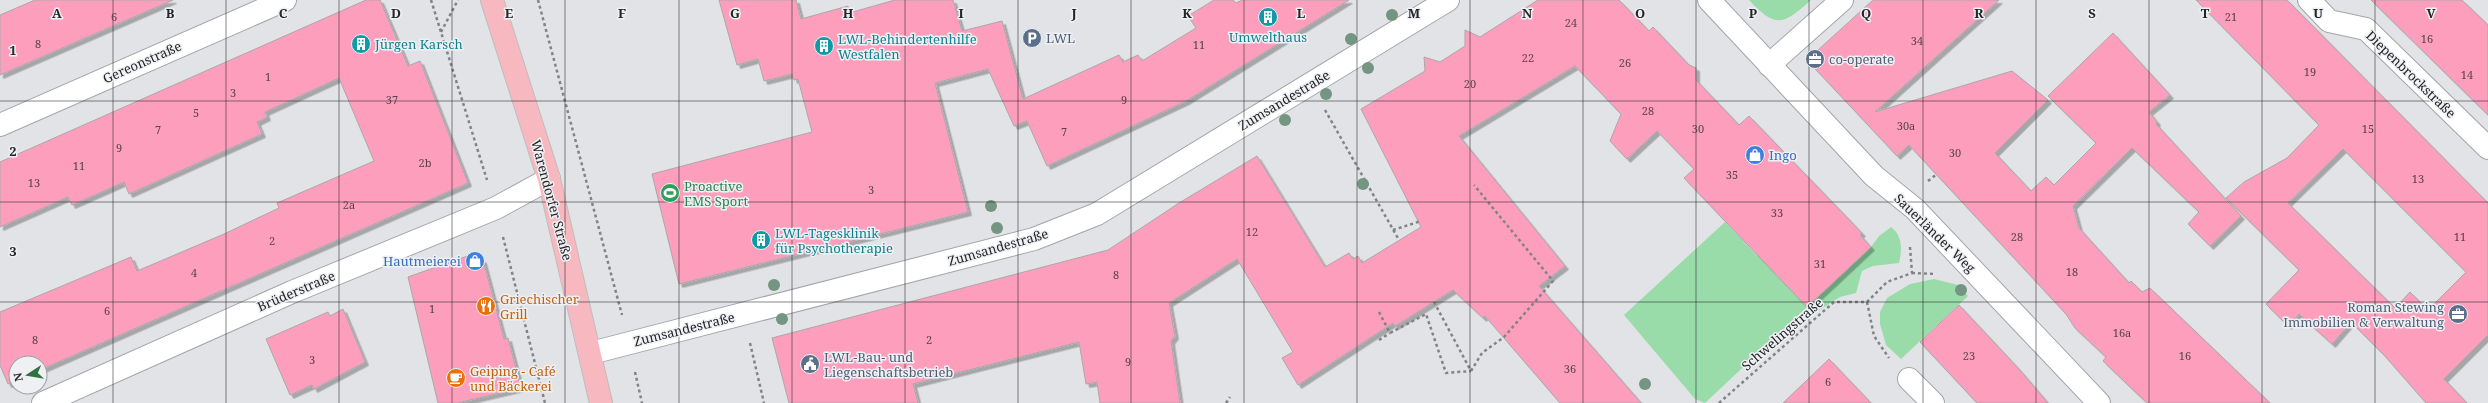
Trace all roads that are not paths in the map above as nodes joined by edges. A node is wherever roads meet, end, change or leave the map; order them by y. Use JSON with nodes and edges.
{"nodes":[{"id":1,"x":285,"y":0,"type":"edge"},
{"id":2,"x":492,"y":0,"type":"edge"},
{"id":3,"x":1448,"y":0,"type":"edge"},
{"id":4,"x":1709,"y":0,"type":"edge"},
{"id":5,"x":1842,"y":0,"type":"edge"},
{"id":6,"x":2308,"y":0,"type":"edge"},
{"id":7,"x":1769,"y":65,"type":"junction"},
{"id":8,"x":0,"y":125,"type":"edge"},
{"id":9,"x":2488,"y":148,"type":"edge"},
{"id":10,"x":549,"y":179,"type":"junction"},
{"id":11,"x":591,"y":353,"type":"junction"},
{"id":12,"x":1909,"y":379,"type":"road end"},
{"id":13,"x":43,"y":403,"type":"edge"},
{"id":14,"x":601,"y":403,"type":"edge"},
{"id":15,"x":1933,"y":403,"type":"edge"},
{"id":16,"x":2099,"y":403,"type":"edge"}],
"edges":[{"from":1,"to":8,"type":"street","name":"Gereonstraße"},
{"from":2,"to":10,"type":"main road","name":"Warendorfer Straße"},
{"from":3,"to":11,"type":"street","name":"Zumsandestraße"},
{"from":4,"to":7,"type":"street"},
{"from":5,"to":7,"type":"street"},
{"from":6,"to":9,"type":"street","name":"Diepenbrockstraße"},
{"from":7,"to":16,"type":"street","name":"Sauerländer Weg"},
{"from":10,"to":11,"type":"main road","name":"Warendorfer Straße"},
{"from":10,"to":13,"type":"street","name":"Brüderstraße"},
{"from":11,"to":14,"type":"main road","name":"Warendorfer Straße"},
{"from":12,"to":15,"type":"street"}]}
